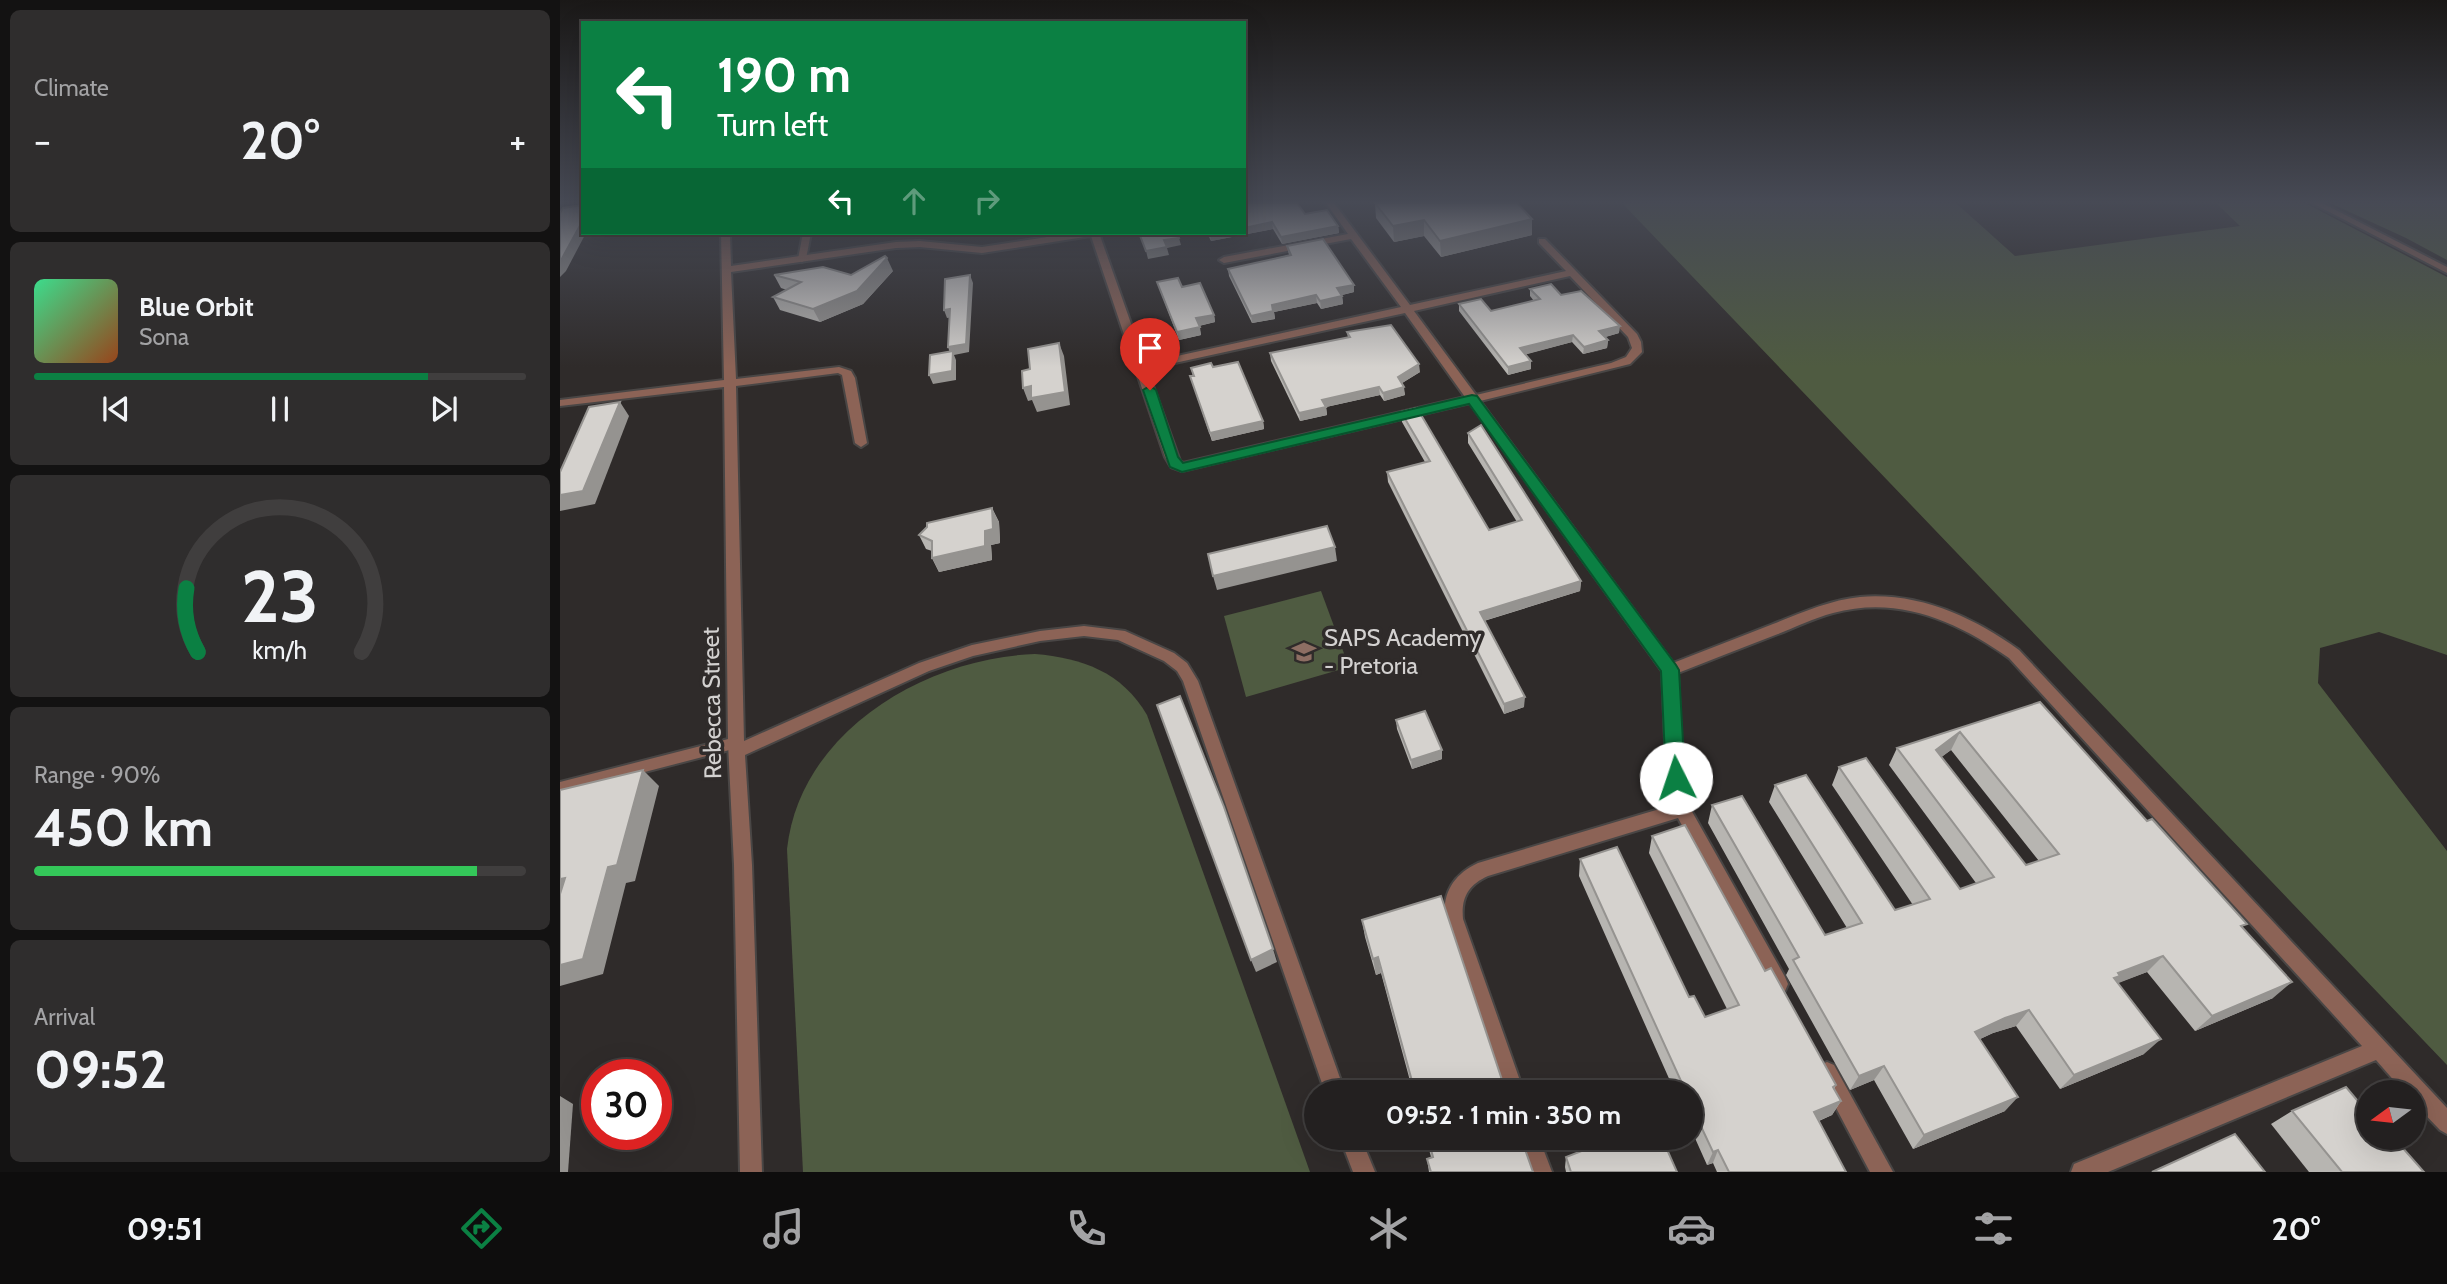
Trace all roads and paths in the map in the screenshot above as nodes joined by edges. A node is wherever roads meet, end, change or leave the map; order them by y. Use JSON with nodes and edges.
{"nodes":[{"id":1,"x":725,"y":258,"type":"edge"},
{"id":2,"x":811,"y":258,"type":"edge"},
{"id":3,"x":1104,"y":258,"type":"edge"},
{"id":4,"x":1236,"y":258,"type":"edge"},
{"id":5,"x":1369,"y":258,"type":"edge"},
{"id":6,"x":1558,"y":258,"type":"edge"},
{"id":7,"x":2423,"y":258,"type":"edge"},
{"id":8,"x":802,"y":259,"type":"joint"},
{"id":9,"x":1224,"y":260,"type":"dead end"},
{"id":10,"x":726,"y":270,"type":"junction"},
{"id":11,"x":2447,"y":270,"type":"edge"},
{"id":12,"x":1572,"y":273,"type":"junction"},
{"id":13,"x":1407,"y":310,"type":"junction"},
{"id":14,"x":1143,"y":367,"type":"junction"},
{"id":15,"x":730,"y":381,"type":"junction"},
{"id":16,"x":1472,"y":399,"type":"junction"},
{"id":17,"x":560,"y":403,"type":"edge"},
{"id":18,"x":861,"y":443,"type":"dead end"},
{"id":19,"x":1670,"y":670,"type":"junction"},
{"id":20,"x":736,"y":747,"type":"junction"},
{"id":21,"x":560,"y":788,"type":"edge"},
{"id":22,"x":1682,"y":809,"type":"junction"},
{"id":23,"x":1783,"y":992,"type":"edge"},
{"id":24,"x":2379,"y":1049,"type":"junction"},
{"id":25,"x":1816,"y":1052,"type":"edge"},
{"id":26,"x":1331,"y":1080,"type":"edge"},
{"id":27,"x":1510,"y":1080,"type":"edge"},
{"id":28,"x":2447,"y":1122,"type":"edge"},
{"id":29,"x":1356,"y":1150,"type":"edge"},
{"id":30,"x":1533,"y":1150,"type":"edge"},
{"id":31,"x":751,"y":1172,"type":"edge"},
{"id":32,"x":1364,"y":1172,"type":"edge"},
{"id":33,"x":1541,"y":1172,"type":"edge"},
{"id":34,"x":1882,"y":1172,"type":"edge"},
{"id":35,"x":2082,"y":1172,"type":"edge"}],
"edges":[{"from":1,"to":10,"type":"street","name":"Rebecca Street"},
{"from":2,"to":8,"type":"street"},
{"from":3,"to":14,"type":"street"},
{"from":4,"to":9,"type":"street"},
{"from":5,"to":13,"type":"street"},
{"from":6,"to":12,"type":"street"},
{"from":7,"to":11,"type":"lane"},
{"from":8,"to":10,"type":"street"},
{"from":10,"to":15,"type":"street","name":"Rebecca Street"},
{"from":12,"to":13,"type":"street"},
{"from":12,"to":16,"type":"street"},
{"from":13,"to":14,"type":"street"},
{"from":13,"to":16,"type":"street"},
{"from":14,"to":16,"type":"street"},
{"from":15,"to":17,"type":"street"},
{"from":15,"to":18,"type":"street"},
{"from":15,"to":20,"type":"street","name":"Rebecca Street"},
{"from":16,"to":19,"type":"street"},
{"from":19,"to":22,"type":"street"},
{"from":19,"to":24,"type":"street"},
{"from":20,"to":21,"type":"lane"},
{"from":20,"to":26,"type":"street"},
{"from":20,"to":31,"type":"street","name":"Rebecca Street"},
{"from":22,"to":23,"type":"street"},
{"from":22,"to":27,"type":"street"},
{"from":24,"to":28,"type":"street"},
{"from":24,"to":35,"type":"street"},
{"from":25,"to":34,"type":"street"},
{"from":29,"to":32,"type":"street"},
{"from":30,"to":33,"type":"street"}]}
